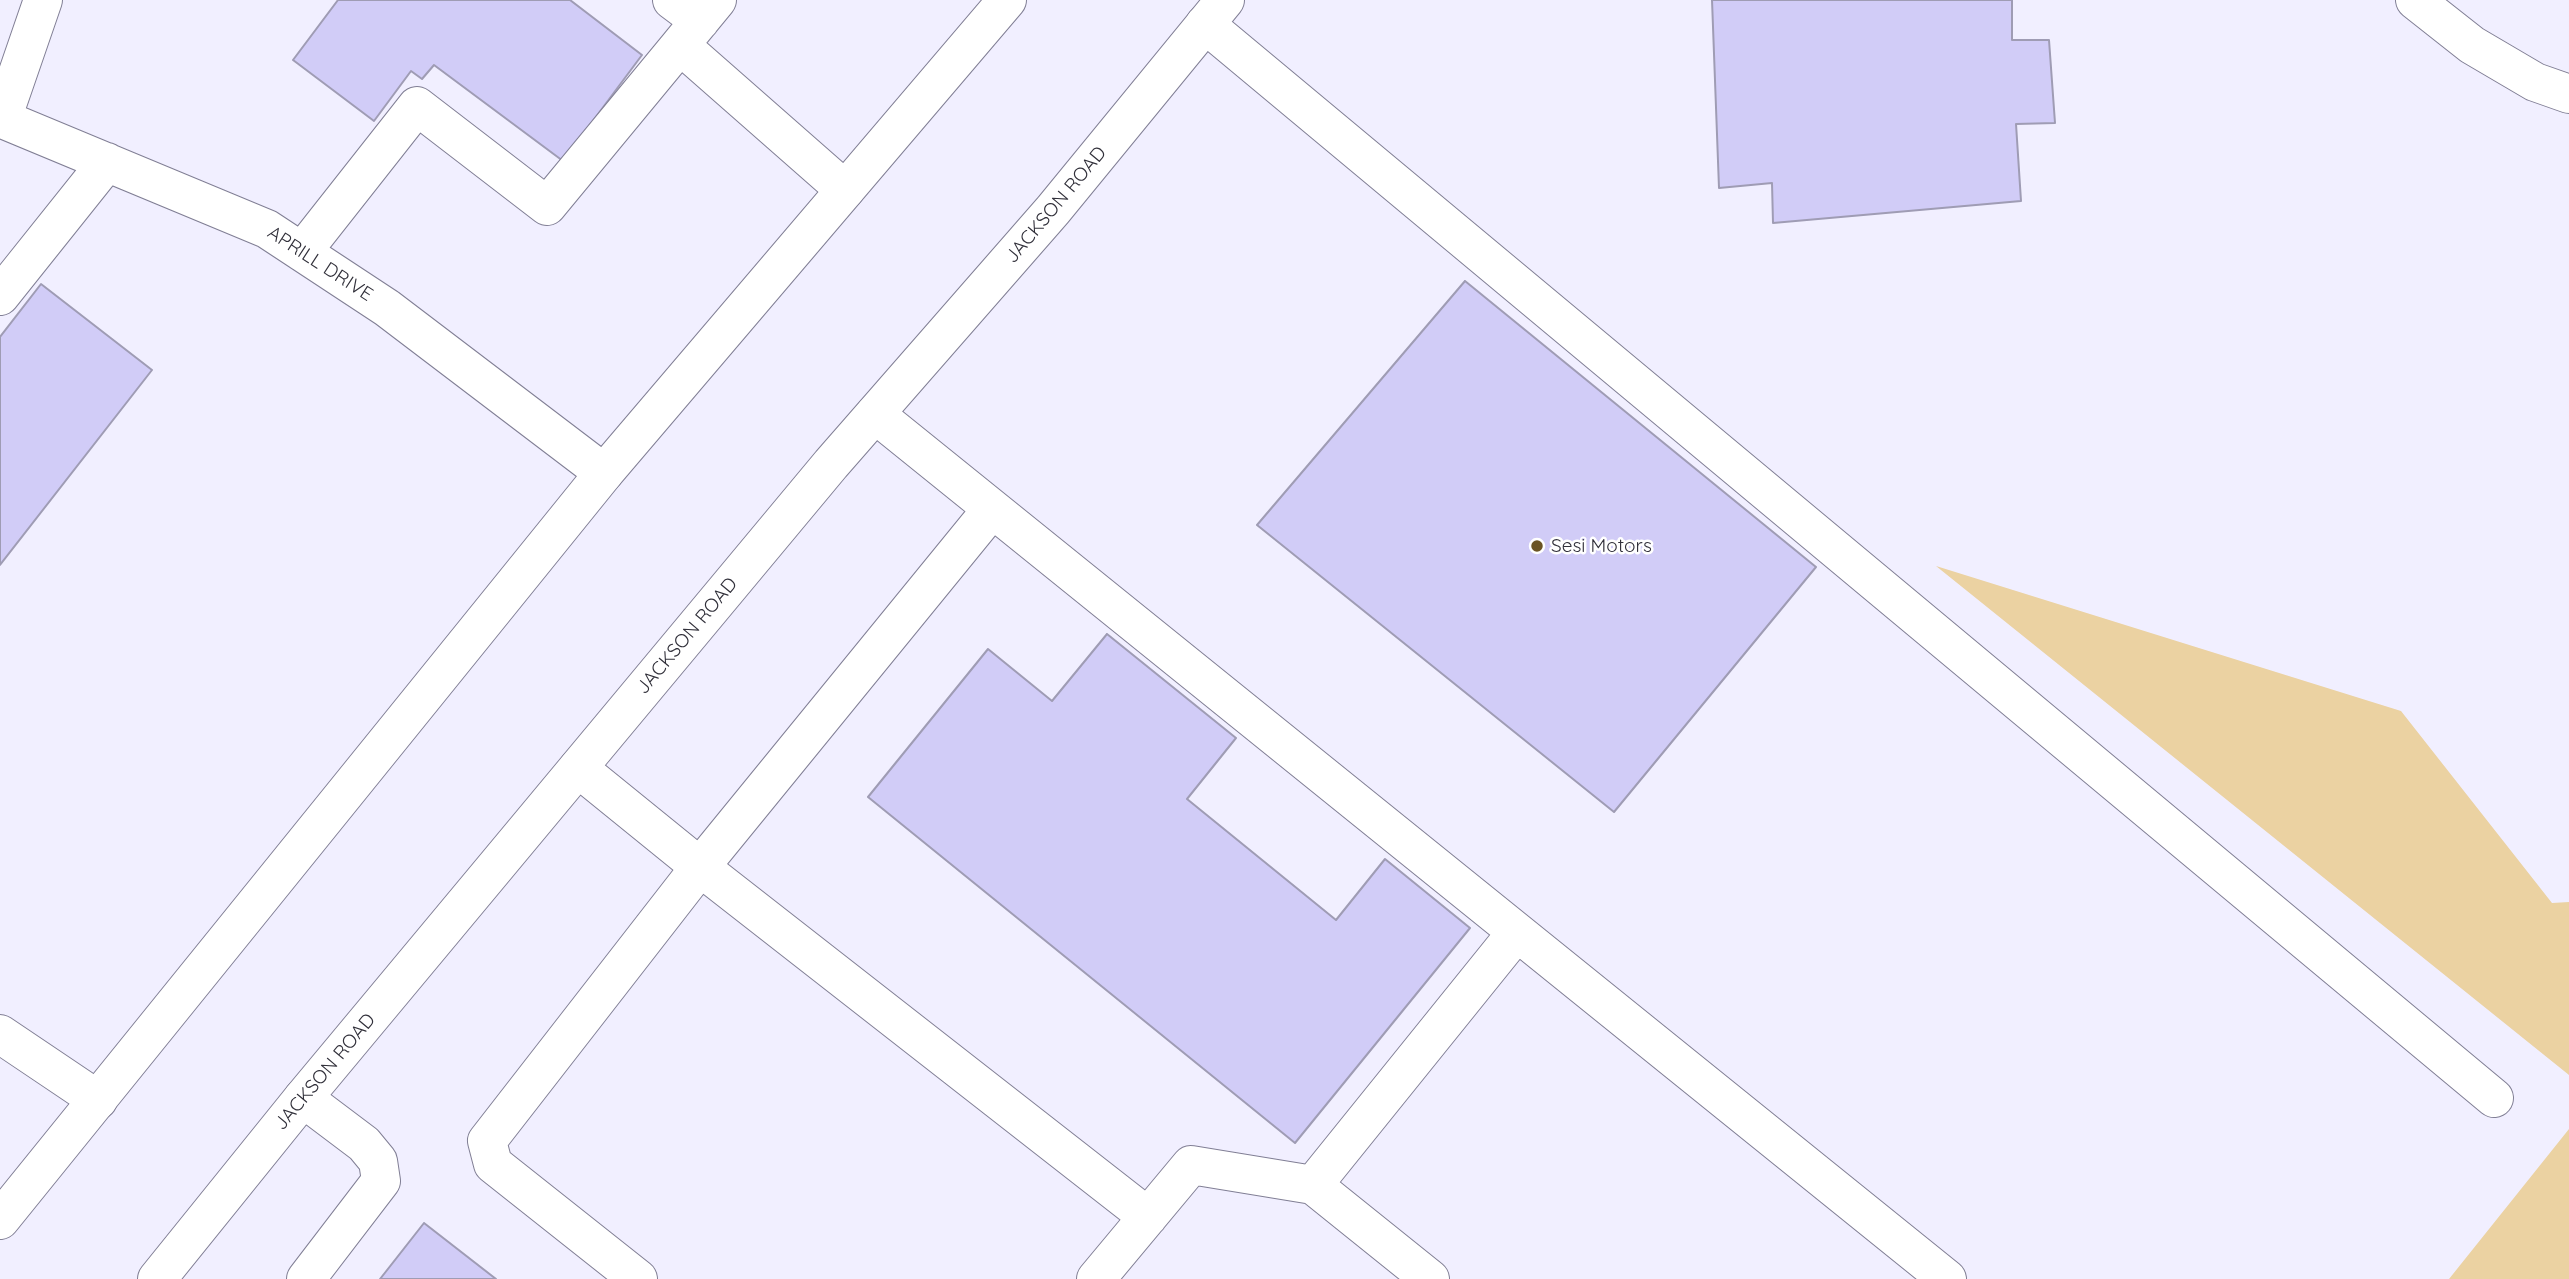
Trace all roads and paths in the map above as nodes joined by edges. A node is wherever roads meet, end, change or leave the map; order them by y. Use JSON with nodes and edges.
{"nodes":[{"id":1,"x":43,"y":0,"type":"edge"},
{"id":2,"x":1007,"y":0,"type":"edge"},
{"id":3,"x":2415,"y":0,"type":"edge"},
{"id":4,"x":1215,"y":12,"type":"edge"},
{"id":5,"x":692,"y":17,"type":"edge"},
{"id":6,"x":2569,"y":94,"type":"edge"},
{"id":7,"x":1,"y":118,"type":"edge"},
{"id":8,"x":107,"y":162,"type":"junction"},
{"id":9,"x":845,"y":190,"type":"junction"},
{"id":10,"x":302,"y":252,"type":"junction"},
{"id":11,"x":0,"y":296,"type":"edge"},
{"id":12,"x":875,"y":414,"type":"junction"},
{"id":13,"x":604,"y":473,"type":"junction"},
{"id":14,"x":992,"y":509,"type":"junction"},
{"id":15,"x":578,"y":768,"type":"junction"},
{"id":16,"x":701,"y":867,"type":"junction"},
{"id":17,"x":1517,"y":932,"type":"junction"},
{"id":18,"x":0,"y":1034,"type":"edge"},
{"id":19,"x":303,"y":1098,"type":"junction"},
{"id":20,"x":2494,"y":1098,"type":"dead end"},
{"id":21,"x":97,"y":1100,"type":"junction"},
{"id":22,"x":34,"y":1177,"type":"junction"},
{"id":23,"x":1313,"y":1185,"type":"junction"},
{"id":24,"x":1148,"y":1217,"type":"junction"},
{"id":25,"x":0,"y":1220,"type":"edge"},
{"id":26,"x":0,"y":1244,"type":"edge"},
{"id":27,"x":157,"y":1279,"type":"edge"},
{"id":28,"x":306,"y":1279,"type":"edge"},
{"id":29,"x":638,"y":1279,"type":"edge"},
{"id":30,"x":1096,"y":1279,"type":"edge"},
{"id":31,"x":1430,"y":1279,"type":"edge"},
{"id":32,"x":1947,"y":1279,"type":"edge"}],
"edges":[{"from":1,"to":7,"type":"main road"},
{"from":2,"to":9,"type":"main road"},
{"from":3,"to":6,"type":"main road"},
{"from":4,"to":12,"type":"main road","name":"JACKSON ROAD"},
{"from":4,"to":20,"type":"main road"},
{"from":5,"to":9,"type":"main road"},
{"from":5,"to":10,"type":"main road"},
{"from":7,"to":8,"type":"main road","name":"APRILL DRIVE"},
{"from":8,"to":10,"type":"main road","name":"APRILL DRIVE"},
{"from":8,"to":11,"type":"main road"},
{"from":9,"to":13,"type":"main road"},
{"from":10,"to":13,"type":"main road","name":"APRILL DRIVE"},
{"from":12,"to":14,"type":"main road"},
{"from":12,"to":15,"type":"main road","name":"JACKSON ROAD"},
{"from":13,"to":21,"type":"main road"},
{"from":14,"to":16,"type":"main road"},
{"from":14,"to":17,"type":"main road"},
{"from":15,"to":16,"type":"main road"},
{"from":15,"to":19,"type":"main road","name":"JACKSON ROAD"},
{"from":16,"to":24,"type":"main road"},
{"from":16,"to":29,"type":"main road"},
{"from":17,"to":23,"type":"main road"},
{"from":17,"to":32,"type":"main road"},
{"from":18,"to":21,"type":"main road"},
{"from":19,"to":27,"type":"main road","name":"JACKSON ROAD"},
{"from":19,"to":28,"type":"main road"},
{"from":21,"to":22,"type":"main road"},
{"from":22,"to":25,"type":"main road"},
{"from":22,"to":26,"type":"main road"},
{"from":23,"to":24,"type":"main road"},
{"from":23,"to":31,"type":"main road"},
{"from":24,"to":30,"type":"main road"}]}
